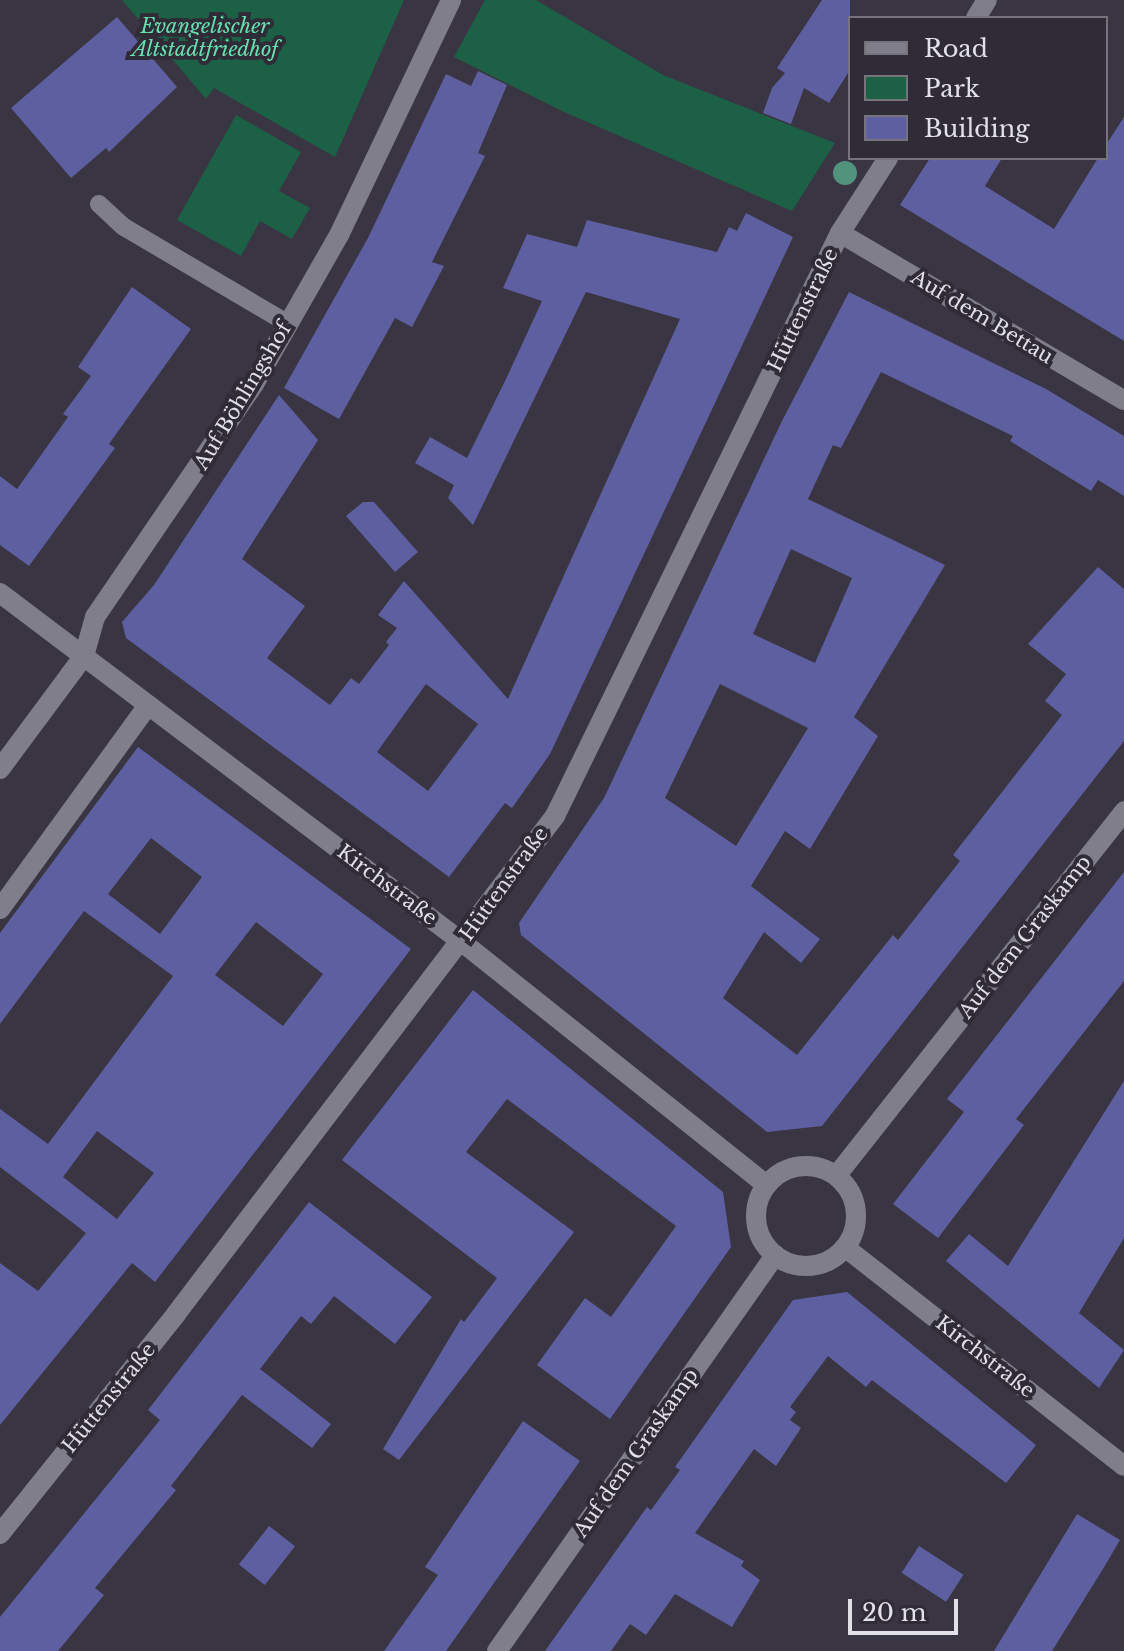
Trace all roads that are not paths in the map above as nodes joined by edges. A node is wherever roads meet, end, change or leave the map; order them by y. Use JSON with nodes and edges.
{"nodes":[{"id":1,"x":451,"y":0,"type":"edge"},
{"id":2,"x":887,"y":160,"type":"edge"},
{"id":3,"x":99,"y":204,"type":"dead end"},
{"id":4,"x":840,"y":233,"type":"junction"},
{"id":5,"x":287,"y":323,"type":"junction"},
{"id":6,"x":1124,"y":400,"type":"edge"},
{"id":7,"x":0,"y":593,"type":"edge"},
{"id":8,"x":84,"y":656,"type":"junction"},
{"id":9,"x":148,"y":705,"type":"junction"},
{"id":10,"x":0,"y":769,"type":"edge"},
{"id":11,"x":1124,"y":811,"type":"edge"},
{"id":12,"x":0,"y":909,"type":"edge"},
{"id":13,"x":462,"y":942,"type":"junction"},
{"id":14,"x":837,"y":1175,"type":"junction"},
{"id":15,"x":766,"y":1185,"type":"junction"},
{"id":16,"x":846,"y":1248,"type":"junction"},
{"id":17,"x":775,"y":1255,"type":"junction"},
{"id":18,"x":1124,"y":1466,"type":"edge"},
{"id":19,"x":0,"y":1534,"type":"edge"},
{"id":20,"x":497,"y":1651,"type":"edge"}],
"edges":[{"from":1,"to":5,"type":"street","name":"Auf Böhlingshof"},
{"from":2,"to":4,"type":"street","name":"Hüttenstraße"},
{"from":3,"to":5,"type":"lane"},
{"from":4,"to":6,"type":"street","name":"Auf dem Bettau"},
{"from":4,"to":13,"type":"street","name":"Hüttenstraße"},
{"from":5,"to":8,"type":"street","name":"Auf Böhlingshof"},
{"from":7,"to":8,"type":"street","name":"Kirchstraße"},
{"from":8,"to":9,"type":"street","name":"Kirchstraße"},
{"from":8,"to":10,"type":"street","name":"Auf Böhlingshof"},
{"from":9,"to":12,"type":"street"},
{"from":9,"to":13,"type":"street","name":"Kirchstraße"},
{"from":11,"to":14,"type":"street","name":"Auf dem Graskamp"},
{"from":13,"to":15,"type":"street","name":"Kirchstraße"},
{"from":13,"to":19,"type":"street","name":"Hüttenstraße"},
{"from":14,"to":15,"type":"street"},
{"from":14,"to":16,"type":"street"},
{"from":15,"to":17,"type":"street"},
{"from":16,"to":17,"type":"street"},
{"from":16,"to":18,"type":"street","name":"Kirchstraße"},
{"from":17,"to":20,"type":"street","name":"Auf dem Graskamp"}]}
